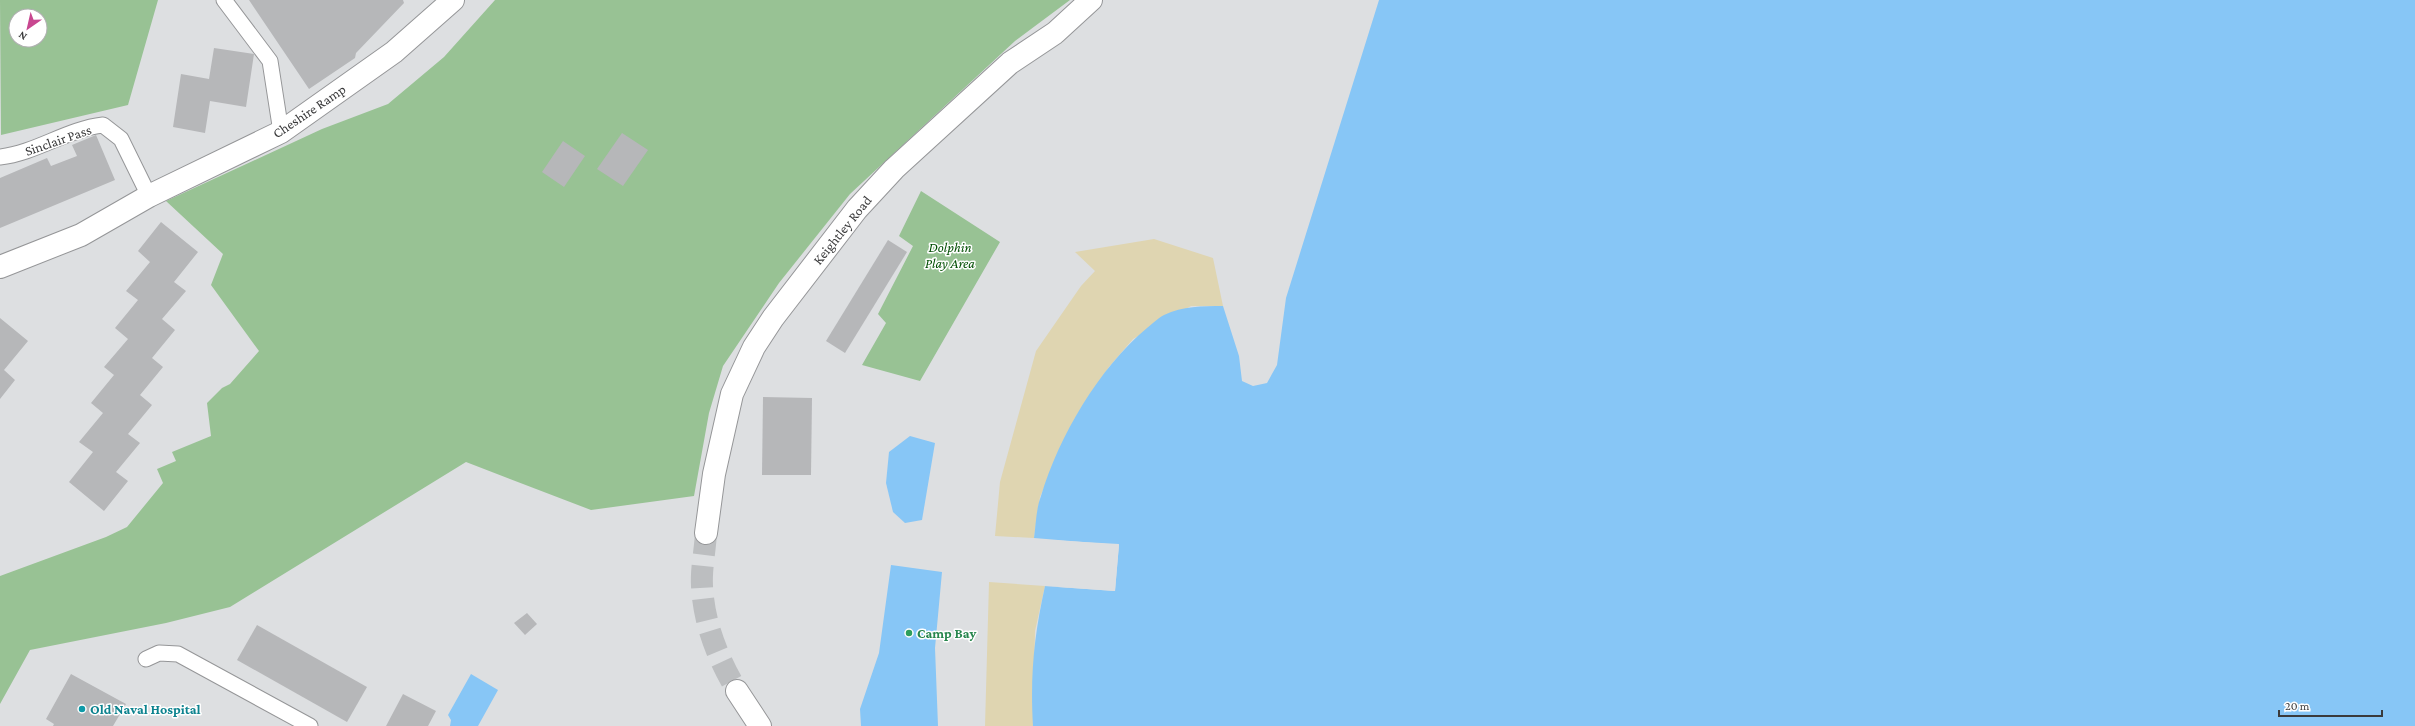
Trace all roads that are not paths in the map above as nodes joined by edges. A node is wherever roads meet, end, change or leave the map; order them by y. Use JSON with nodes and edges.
{"nodes":[{"id":1,"x":224,"y":0,"type":"edge"},
{"id":2,"x":453,"y":0,"type":"edge"},
{"id":3,"x":1091,"y":0,"type":"edge"},
{"id":4,"x":281,"y":132,"type":"junction"},
{"id":5,"x":0,"y":157,"type":"edge"},
{"id":6,"x":149,"y":196,"type":"junction"},
{"id":7,"x":0,"y":267,"type":"edge"},
{"id":8,"x":706,"y":533,"type":"tunnel mouth"},
{"id":9,"x":146,"y":659,"type":"dead end"},
{"id":10,"x":737,"y":691,"type":"tunnel mouth"},
{"id":11,"x":310,"y":726,"type":"edge"},
{"id":12,"x":760,"y":726,"type":"edge"}],
"edges":[{"from":1,"to":4,"type":"lane"},
{"from":2,"to":4,"type":"main road","name":"Cheshire Ramp"},
{"from":3,"to":8,"type":"main road","name":"Keightley Road"},
{"from":4,"to":6,"type":"main road","name":"Cheshire Ramp"},
{"from":5,"to":6,"type":"lane","name":"Sinclair Pass"},
{"from":6,"to":7,"type":"main road","name":"Cheshire Ramp"},
{"from":9,"to":11,"type":"lane"},
{"from":10,"to":12,"type":"main road"}]}
